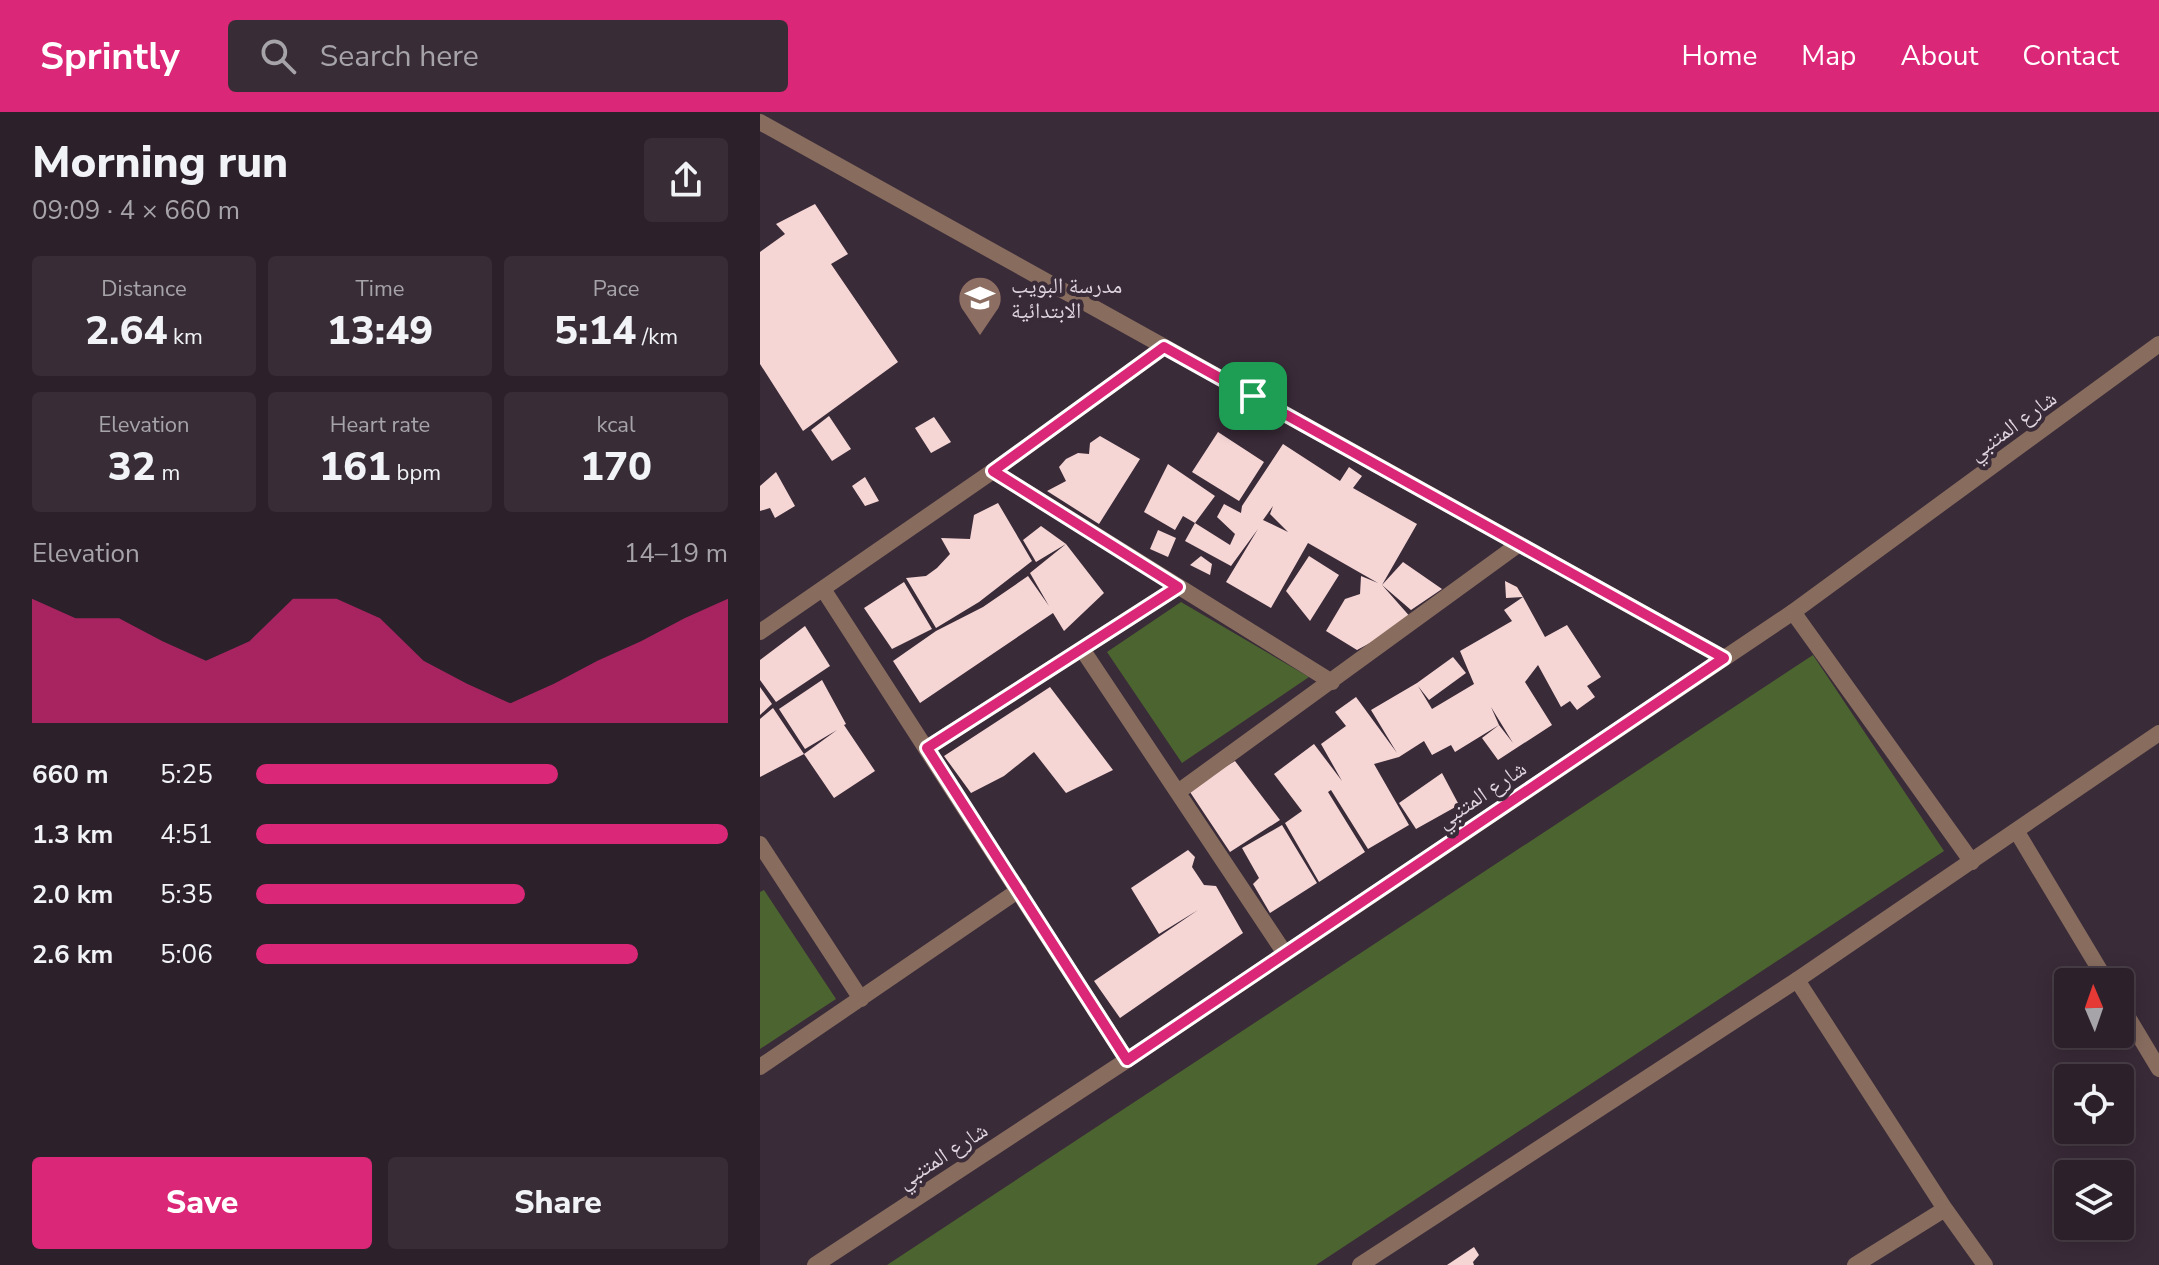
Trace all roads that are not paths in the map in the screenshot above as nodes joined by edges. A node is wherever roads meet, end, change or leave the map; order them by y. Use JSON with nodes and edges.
{"nodes":[{"id":1,"x":760,"y":122,"type":"edge"},
{"id":2,"x":2159,"y":344,"type":"edge"},
{"id":3,"x":1164,"y":347,"type":"junction"},
{"id":4,"x":993,"y":471,"type":"junction"},
{"id":5,"x":1519,"y":544,"type":"junction"},
{"id":6,"x":1178,"y":587,"type":"junction"},
{"id":7,"x":823,"y":589,"type":"junction"},
{"id":8,"x":1793,"y":612,"type":"junction"},
{"id":9,"x":760,"y":632,"type":"edge"},
{"id":10,"x":1082,"y":649,"type":"junction"},
{"id":11,"x":1724,"y":658,"type":"junction"},
{"id":12,"x":1332,"y":682,"type":"junction"},
{"id":13,"x":2159,"y":733,"type":"edge"},
{"id":14,"x":927,"y":748,"type":"junction"},
{"id":15,"x":1178,"y":792,"type":"junction"},
{"id":16,"x":2017,"y":832,"type":"junction"},
{"id":17,"x":760,"y":844,"type":"edge"},
{"id":18,"x":1972,"y":862,"type":"junction"},
{"id":19,"x":765,"y":864,"type":"edge"},
{"id":20,"x":1019,"y":890,"type":"junction"},
{"id":21,"x":1284,"y":952,"type":"junction"},
{"id":22,"x":2099,"y":968,"type":"edge"},
{"id":23,"x":1797,"y":980,"type":"junction"},
{"id":24,"x":861,"y":999,"type":"junction"},
{"id":25,"x":2134,"y":1027,"type":"edge"},
{"id":26,"x":1127,"y":1060,"type":"junction"},
{"id":27,"x":760,"y":1067,"type":"edge"},
{"id":28,"x":2159,"y":1069,"type":"edge"},
{"id":29,"x":1945,"y":1209,"type":"junction"},
{"id":30,"x":815,"y":1265,"type":"edge"},
{"id":31,"x":1360,"y":1265,"type":"edge"},
{"id":32,"x":1855,"y":1265,"type":"edge"},
{"id":33,"x":1985,"y":1265,"type":"edge"}],
"edges":[{"from":1,"to":3,"type":"street"},
{"from":2,"to":8,"type":"street","name":"شارع المتنبي"},
{"from":3,"to":4,"type":"street"},
{"from":3,"to":5,"type":"street"},
{"from":4,"to":6,"type":"street"},
{"from":4,"to":7,"type":"street"},
{"from":5,"to":11,"type":"street"},
{"from":5,"to":12,"type":"street"},
{"from":6,"to":10,"type":"street"},
{"from":6,"to":12,"type":"street"},
{"from":7,"to":9,"type":"street"},
{"from":7,"to":14,"type":"street"},
{"from":8,"to":11,"type":"street","name":"شارع المتنبي"},
{"from":8,"to":18,"type":"street"},
{"from":10,"to":14,"type":"street"},
{"from":10,"to":15,"type":"street"},
{"from":11,"to":21,"type":"street","name":"شارع المتنبي"},
{"from":12,"to":15,"type":"street"},
{"from":13,"to":16,"type":"street"},
{"from":14,"to":20,"type":"street"},
{"from":15,"to":21,"type":"street"},
{"from":16,"to":18,"type":"street"},
{"from":16,"to":22,"type":"street"},
{"from":17,"to":19,"type":"street"},
{"from":18,"to":23,"type":"street"},
{"from":19,"to":24,"type":"street"},
{"from":20,"to":24,"type":"street"},
{"from":20,"to":26,"type":"street"},
{"from":21,"to":26,"type":"street","name":"شارع المتنبي"},
{"from":23,"to":29,"type":"street"},
{"from":23,"to":31,"type":"street"},
{"from":24,"to":27,"type":"street"},
{"from":25,"to":28,"type":"street"},
{"from":26,"to":30,"type":"street","name":"شارع المتنبي"},
{"from":29,"to":32,"type":"street"},
{"from":29,"to":33,"type":"street"}]}
